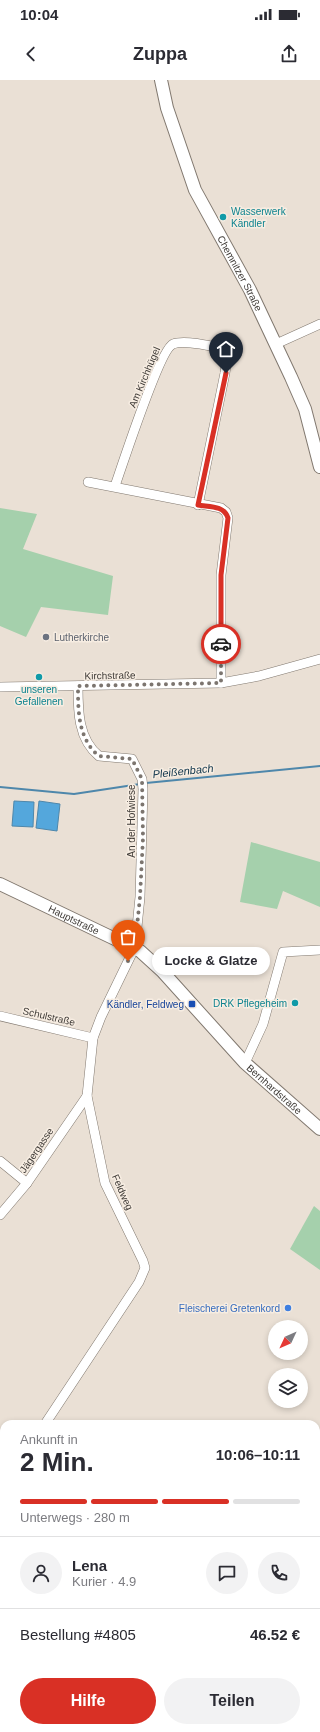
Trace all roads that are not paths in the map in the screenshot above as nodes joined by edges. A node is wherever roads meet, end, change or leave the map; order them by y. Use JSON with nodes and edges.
{"nodes":[{"id":1,"x":161,"y":80,"type":"edge"},
{"id":2,"x":320,"y":324,"type":"edge"},
{"id":3,"x":276,"y":344,"type":"junction"},
{"id":4,"x":320,"y":467,"type":"edge"},
{"id":5,"x":88,"y":482,"type":"dead end"},
{"id":6,"x":115,"y":486,"type":"junction"},
{"id":7,"x":198,"y":505,"type":"junction"},
{"id":8,"x":320,"y":659,"type":"edge"},
{"id":9,"x":221,"y":683,"type":"junction"},
{"id":10,"x":78,"y":686,"type":"junction"},
{"id":11,"x":0,"y":687,"type":"edge"},
{"id":12,"x":0,"y":884,"type":"edge"},
{"id":13,"x":135,"y":947,"type":"junction"},
{"id":14,"x":320,"y":950,"type":"edge"},
{"id":15,"x":0,"y":1016,"type":"edge"},
{"id":16,"x":94,"y":1038,"type":"junction"},
{"id":17,"x":245,"y":1063,"type":"junction"},
{"id":18,"x":87,"y":1096,"type":"junction"},
{"id":19,"x":320,"y":1128,"type":"edge"},
{"id":20,"x":0,"y":1161,"type":"edge"},
{"id":21,"x":27,"y":1182,"type":"junction"},
{"id":22,"x":0,"y":1215,"type":"edge"},
{"id":23,"x":48,"y":1420,"type":"edge"}],
"edges":[{"from":1,"to":3,"type":"main road","name":"Chemnitzer Straße"},
{"from":2,"to":3,"type":"street"},
{"from":3,"to":4,"type":"main road","name":"Chemnitzer Straße"},
{"from":5,"to":6,"type":"street"},
{"from":6,"to":7,"type":"street"},
{"from":6,"to":7,"type":"street","name":"Am Kirchhügel"},
{"from":7,"to":9,"type":"street"},
{"from":8,"to":9,"type":"street","name":"Kirchstraße"},
{"from":9,"to":10,"type":"street","name":"Kirchstraße"},
{"from":10,"to":11,"type":"street","name":"Kirchstraße"},
{"from":10,"to":13,"type":"street","name":"An der Hofwiese"},
{"from":12,"to":13,"type":"main road","name":"Hauptstraße"},
{"from":13,"to":16,"type":"street","name":"Feldweg"},
{"from":13,"to":17,"type":"main road","name":"Hauptstraße"},
{"from":14,"to":17,"type":"street","name":"Bernhardstraße"},
{"from":15,"to":16,"type":"street","name":"Schulstraße"},
{"from":16,"to":18,"type":"street","name":"Feldweg"},
{"from":17,"to":19,"type":"main road","name":"Bernhardstraße"},
{"from":18,"to":21,"type":"street","name":"Jägergasse"},
{"from":18,"to":23,"type":"street","name":"Feldweg"},
{"from":20,"to":21,"type":"street"},
{"from":21,"to":22,"type":"street","name":"Jägergasse"}]}
